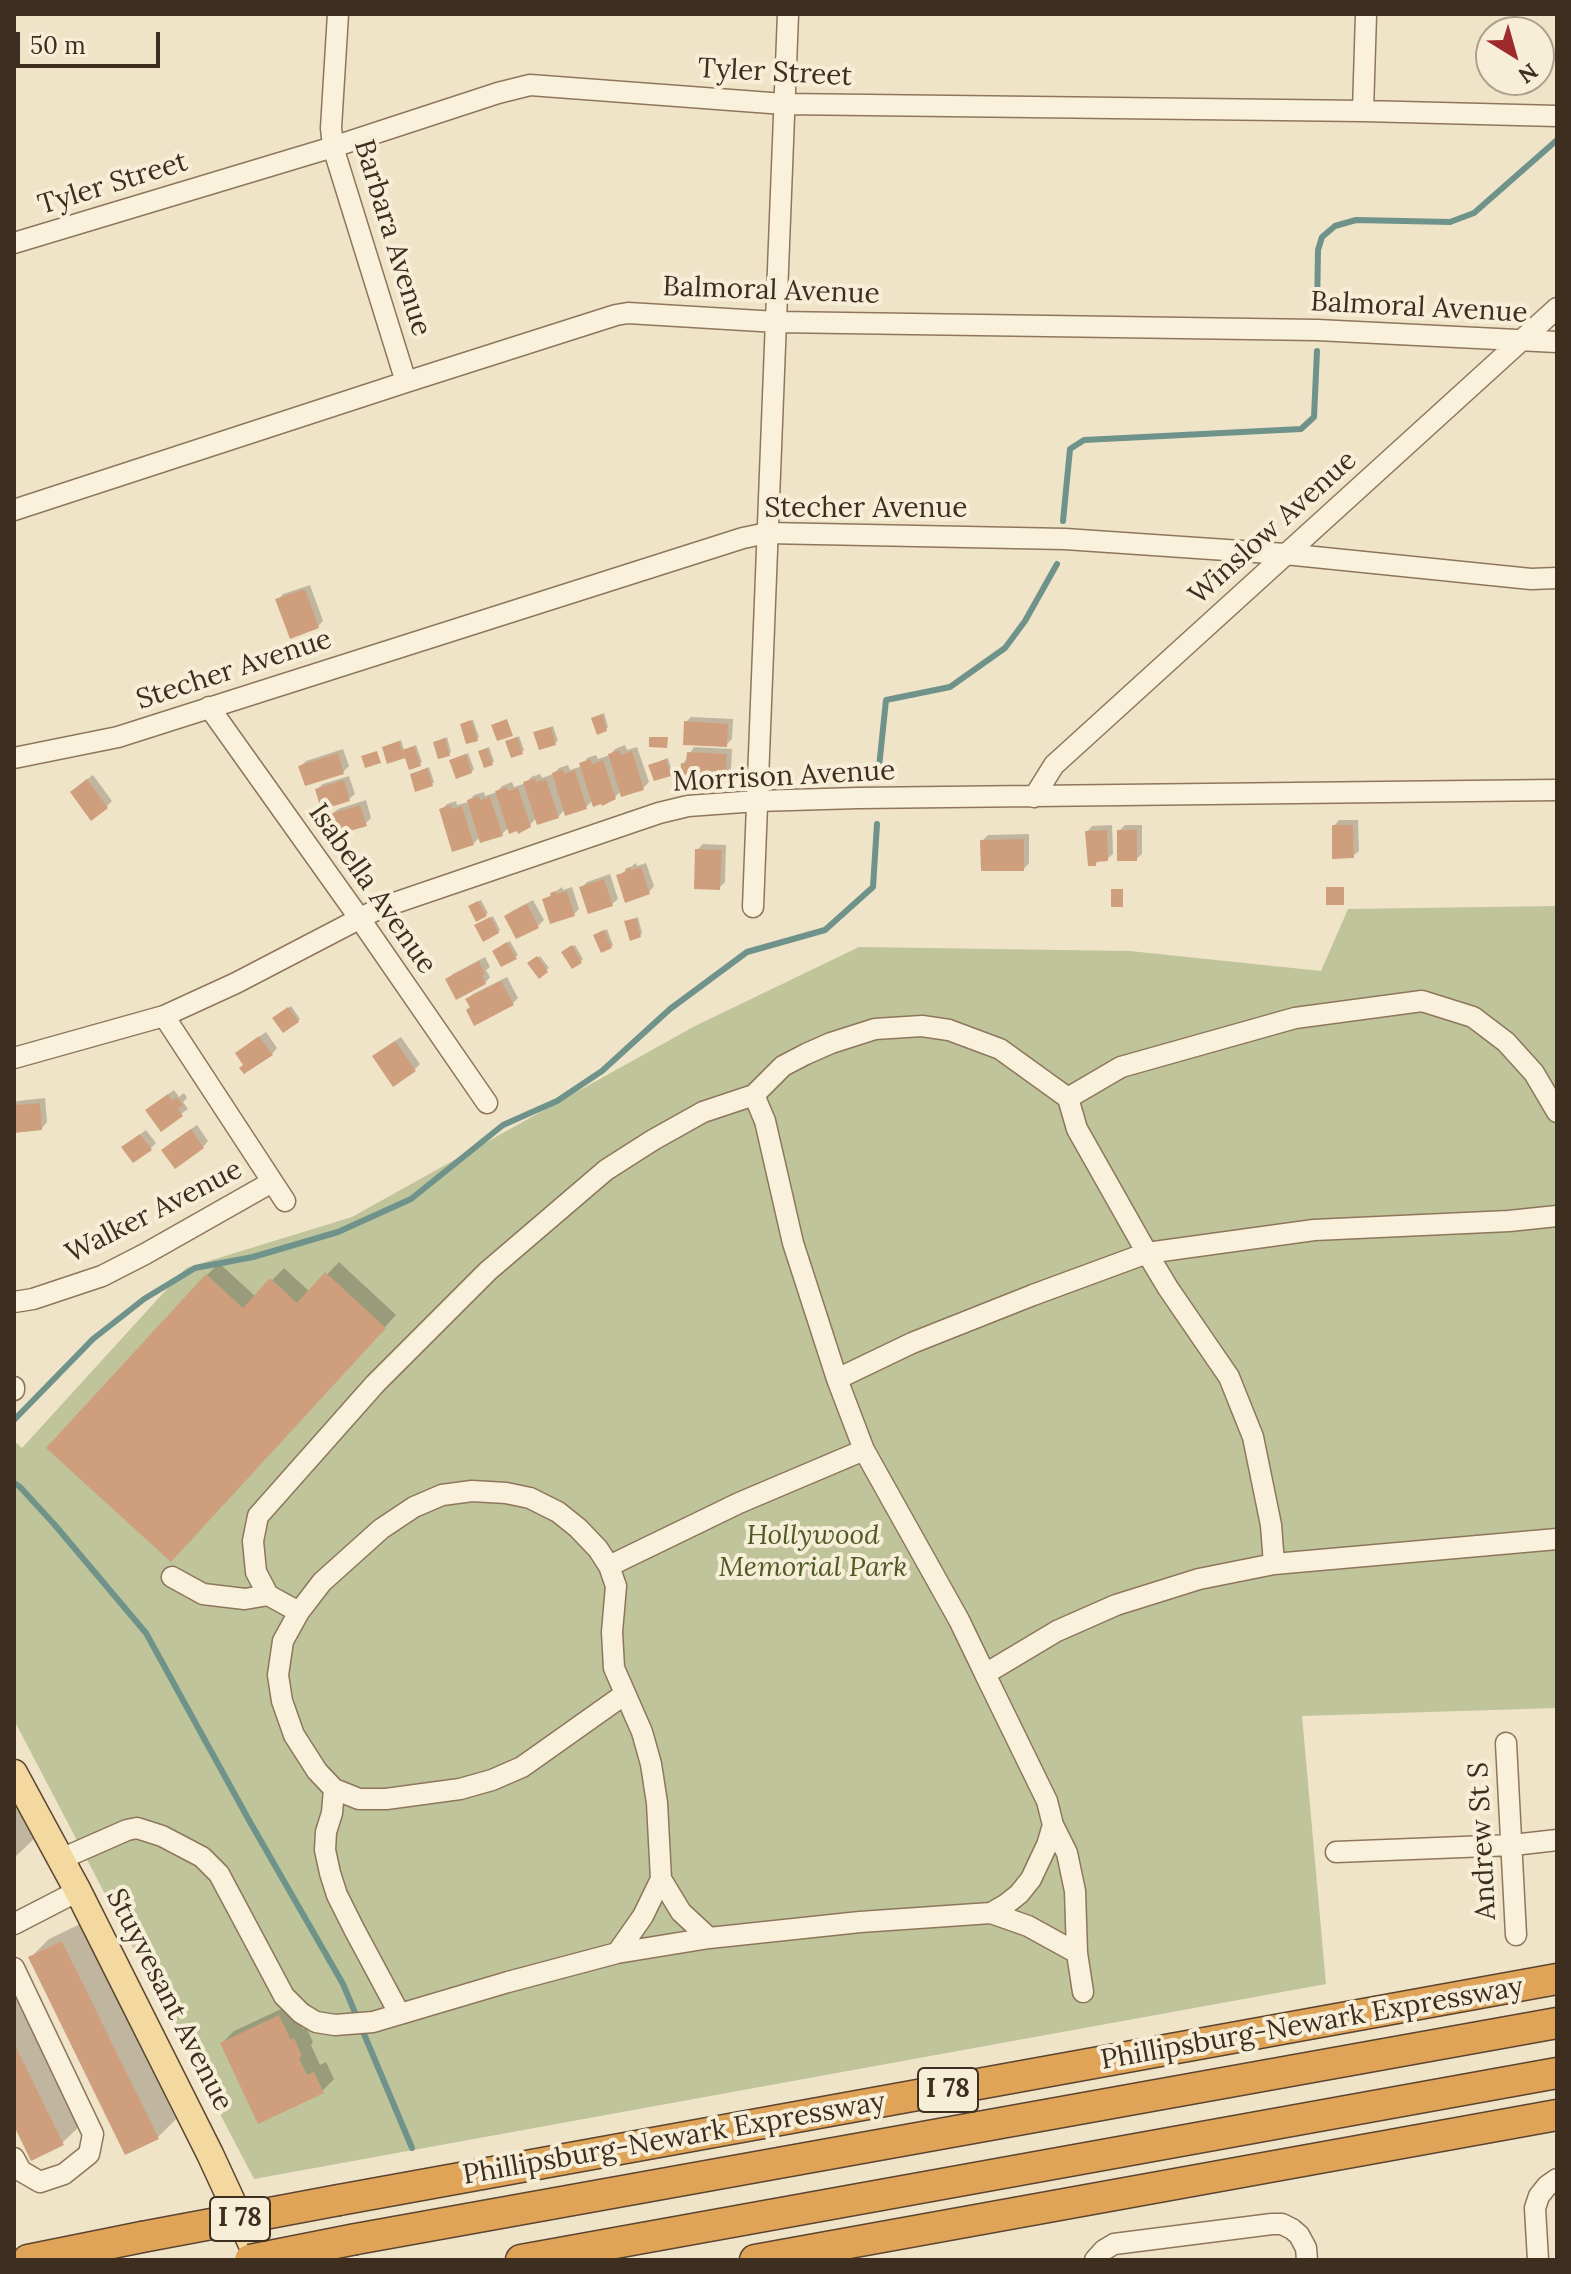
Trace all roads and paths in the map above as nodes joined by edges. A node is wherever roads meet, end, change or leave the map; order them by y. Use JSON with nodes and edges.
{"nodes":[{"id":1,"x":338,"y":14,"type":"edge"},
{"id":2,"x":788,"y":14,"type":"edge"},
{"id":3,"x":1366,"y":14,"type":"edge"},
{"id":4,"x":784,"y":104,"type":"junction"},
{"id":5,"x":1363,"y":111,"type":"junction"},
{"id":6,"x":1557,"y":116,"type":"edge"},
{"id":7,"x":333,"y":147,"type":"junction"},
{"id":8,"x":14,"y":243,"type":"edge"},
{"id":9,"x":1557,"y":308,"type":"edge"},
{"id":10,"x":777,"y":322,"type":"junction"},
{"id":11,"x":1522,"y":341,"type":"junction"},
{"id":12,"x":1557,"y":342,"type":"edge"},
{"id":13,"x":406,"y":382,"type":"junction"},
{"id":14,"x":14,"y":510,"type":"edge"},
{"id":15,"x":767,"y":533,"type":"junction"},
{"id":16,"x":1285,"y":554,"type":"junction"},
{"id":17,"x":1557,"y":578,"type":"edge"},
{"id":18,"x":209,"y":707,"type":"junction"},
{"id":19,"x":14,"y":758,"type":"edge"},
{"id":20,"x":1557,"y":790,"type":"edge"},
{"id":21,"x":1034,"y":797,"type":"junction"},
{"id":22,"x":757,"y":801,"type":"junction"},
{"id":23,"x":753,"y":907,"type":"dead end"},
{"id":24,"x":360,"y":919,"type":"junction"},
{"id":25,"x":164,"y":1016,"type":"junction"},
{"id":26,"x":14,"y":1058,"type":"edge"},
{"id":27,"x":754,"y":1095,"type":"junction"},
{"id":28,"x":1068,"y":1098,"type":"junction"},
{"id":29,"x":487,"y":1103,"type":"dead end"},
{"id":30,"x":1557,"y":1112,"type":"edge"},
{"id":31,"x":272,"y":1182,"type":"junction"},
{"id":32,"x":285,"y":1201,"type":"dead end"},
{"id":33,"x":1557,"y":1216,"type":"edge"},
{"id":34,"x":1147,"y":1253,"type":"junction"},
{"id":35,"x":14,"y":1302,"type":"edge"},
{"id":36,"x":837,"y":1379,"type":"junction"},
{"id":37,"x":864,"y":1450,"type":"junction"},
{"id":38,"x":1557,"y":1539,"type":"edge"},
{"id":39,"x":1274,"y":1564,"type":"junction"},
{"id":40,"x":609,"y":1566,"type":"junction"},
{"id":41,"x":172,"y":1577,"type":"dead end"},
{"id":42,"x":268,"y":1595,"type":"junction"},
{"id":43,"x":299,"y":1612,"type":"junction"},
{"id":44,"x":985,"y":1674,"type":"junction"},
{"id":45,"x":625,"y":1694,"type":"junction"},
{"id":46,"x":1506,"y":1743,"type":"dead end"},
{"id":47,"x":14,"y":1773,"type":"edge"},
{"id":48,"x":334,"y":1789,"type":"junction"},
{"id":49,"x":1053,"y":1825,"type":"junction"},
{"id":50,"x":1557,"y":1840,"type":"edge"},
{"id":51,"x":1513,"y":1845,"type":"junction"},
{"id":52,"x":1336,"y":1852,"type":"dead end"},
{"id":53,"x":61,"y":1859,"type":"junction"},
{"id":54,"x":661,"y":1879,"type":"junction"},
{"id":55,"x":78,"y":1891,"type":"junction"},
{"id":56,"x":991,"y":1913,"type":"junction"},
{"id":57,"x":14,"y":1924,"type":"edge"},
{"id":58,"x":1516,"y":1935,"type":"dead end"},
{"id":59,"x":709,"y":1938,"type":"junction"},
{"id":60,"x":617,"y":1953,"type":"junction"},
{"id":61,"x":1077,"y":1953,"type":"junction"},
{"id":62,"x":14,"y":1968,"type":"edge"},
{"id":63,"x":1557,"y":1979,"type":"edge"},
{"id":64,"x":1083,"y":1992,"type":"dead end"},
{"id":65,"x":399,"y":2013,"type":"junction"},
{"id":66,"x":1557,"y":2023,"type":"edge"},
{"id":67,"x":1557,"y":2073,"type":"edge"},
{"id":68,"x":1557,"y":2115,"type":"edge"},
{"id":69,"x":14,"y":2158,"type":"edge"},
{"id":70,"x":1557,"y":2179,"type":"edge"},
{"id":71,"x":28,"y":2260,"type":"edge"},
{"id":72,"x":250,"y":2260,"type":"edge"},
{"id":73,"x":259,"y":2260,"type":"edge"},
{"id":74,"x":521,"y":2260,"type":"edge"},
{"id":75,"x":755,"y":2260,"type":"edge"},
{"id":76,"x":1095,"y":2260,"type":"edge"},
{"id":77,"x":1307,"y":2260,"type":"edge"},
{"id":78,"x":1538,"y":2260,"type":"edge"}],
"edges":[{"from":1,"to":7,"type":"street","name":"Barbara Avenue"},
{"from":2,"to":4,"type":"street"},
{"from":3,"to":5,"type":"street"},
{"from":4,"to":5,"type":"street","name":"Tyler Street"},
{"from":4,"to":7,"type":"street","name":"Tyler Street"},
{"from":4,"to":10,"type":"street"},
{"from":5,"to":6,"type":"street","name":"Tyler Street"},
{"from":7,"to":8,"type":"street","name":"Tyler Street"},
{"from":7,"to":13,"type":"street","name":"Barbara Avenue"},
{"from":9,"to":11,"type":"street","name":"Winslow Avenue"},
{"from":10,"to":11,"type":"street","name":"Balmoral Avenue"},
{"from":10,"to":13,"type":"street","name":"Balmoral Avenue"},
{"from":10,"to":15,"type":"street"},
{"from":11,"to":12,"type":"street","name":"Balmoral Avenue"},
{"from":11,"to":16,"type":"street","name":"Winslow Avenue"},
{"from":13,"to":14,"type":"street","name":"Balmoral Avenue"},
{"from":15,"to":16,"type":"street","name":"Stecher Avenue"},
{"from":15,"to":18,"type":"street","name":"Stecher Avenue"},
{"from":15,"to":22,"type":"street"},
{"from":16,"to":17,"type":"street","name":"Stecher Avenue"},
{"from":16,"to":21,"type":"street","name":"Winslow Avenue"},
{"from":18,"to":19,"type":"street","name":"Stecher Avenue"},
{"from":18,"to":24,"type":"street","name":"Isabella Avenue"},
{"from":20,"to":21,"type":"street","name":"Morrison Avenue"},
{"from":21,"to":22,"type":"street","name":"Morrison Avenue"},
{"from":22,"to":23,"type":"street"},
{"from":22,"to":24,"type":"street","name":"Morrison Avenue"},
{"from":24,"to":25,"type":"street","name":"Morrison Avenue"},
{"from":24,"to":29,"type":"street","name":"Isabella Avenue"},
{"from":25,"to":26,"type":"street","name":"Morrison Avenue"},
{"from":25,"to":31,"type":"street"},
{"from":27,"to":28,"type":"street"},
{"from":27,"to":36,"type":"street"},
{"from":27,"to":42,"type":"street"},
{"from":28,"to":30,"type":"street"},
{"from":28,"to":34,"type":"street"},
{"from":31,"to":32,"type":"street"},
{"from":31,"to":35,"type":"street","name":"Walker Avenue"},
{"from":33,"to":34,"type":"street"},
{"from":34,"to":36,"type":"street"},
{"from":34,"to":39,"type":"street"},
{"from":36,"to":37,"type":"street"},
{"from":37,"to":40,"type":"street"},
{"from":37,"to":44,"type":"street"},
{"from":38,"to":39,"type":"street"},
{"from":39,"to":44,"type":"street"},
{"from":40,"to":43,"type":"street"},
{"from":40,"to":45,"type":"street"},
{"from":41,"to":42,"type":"street"},
{"from":42,"to":43,"type":"street"},
{"from":43,"to":48,"type":"street"},
{"from":44,"to":49,"type":"street"},
{"from":45,"to":48,"type":"street"},
{"from":45,"to":54,"type":"street"},
{"from":46,"to":51,"type":"street","name":"Andrew St S"},
{"from":47,"to":53,"type":"main road","name":"Stuyvesant Avenue"},
{"from":48,"to":65,"type":"street"},
{"from":49,"to":56,"type":"street"},
{"from":49,"to":61,"type":"street"},
{"from":50,"to":51,"type":"street"},
{"from":51,"to":52,"type":"street"},
{"from":51,"to":58,"type":"street","name":"Andrew St S"},
{"from":53,"to":55,"type":"main road","name":"Stuyvesant Avenue"},
{"from":53,"to":65,"type":"street"},
{"from":54,"to":59,"type":"street"},
{"from":54,"to":60,"type":"street"},
{"from":55,"to":57,"type":"street"},
{"from":55,"to":73,"type":"main road","name":"Stuyvesant Avenue"},
{"from":56,"to":59,"type":"street"},
{"from":56,"to":61,"type":"street"},
{"from":59,"to":60,"type":"street"},
{"from":60,"to":65,"type":"street"},
{"from":61,"to":64,"type":"street"},
{"from":62,"to":69,"type":"street"},
{"from":63,"to":71,"type":"highway","name":"Phillipsburg-Newark Expressway","number":"I 78","bridge":true},
{"from":66,"to":72,"type":"highway","name":"Phillipsburg-Newark Expressway","number":"I 78","bridge":true},
{"from":67,"to":74,"type":"highway"},
{"from":68,"to":75,"type":"highway"},
{"from":70,"to":78,"type":"street"},
{"from":76,"to":77,"type":"street"}]}
